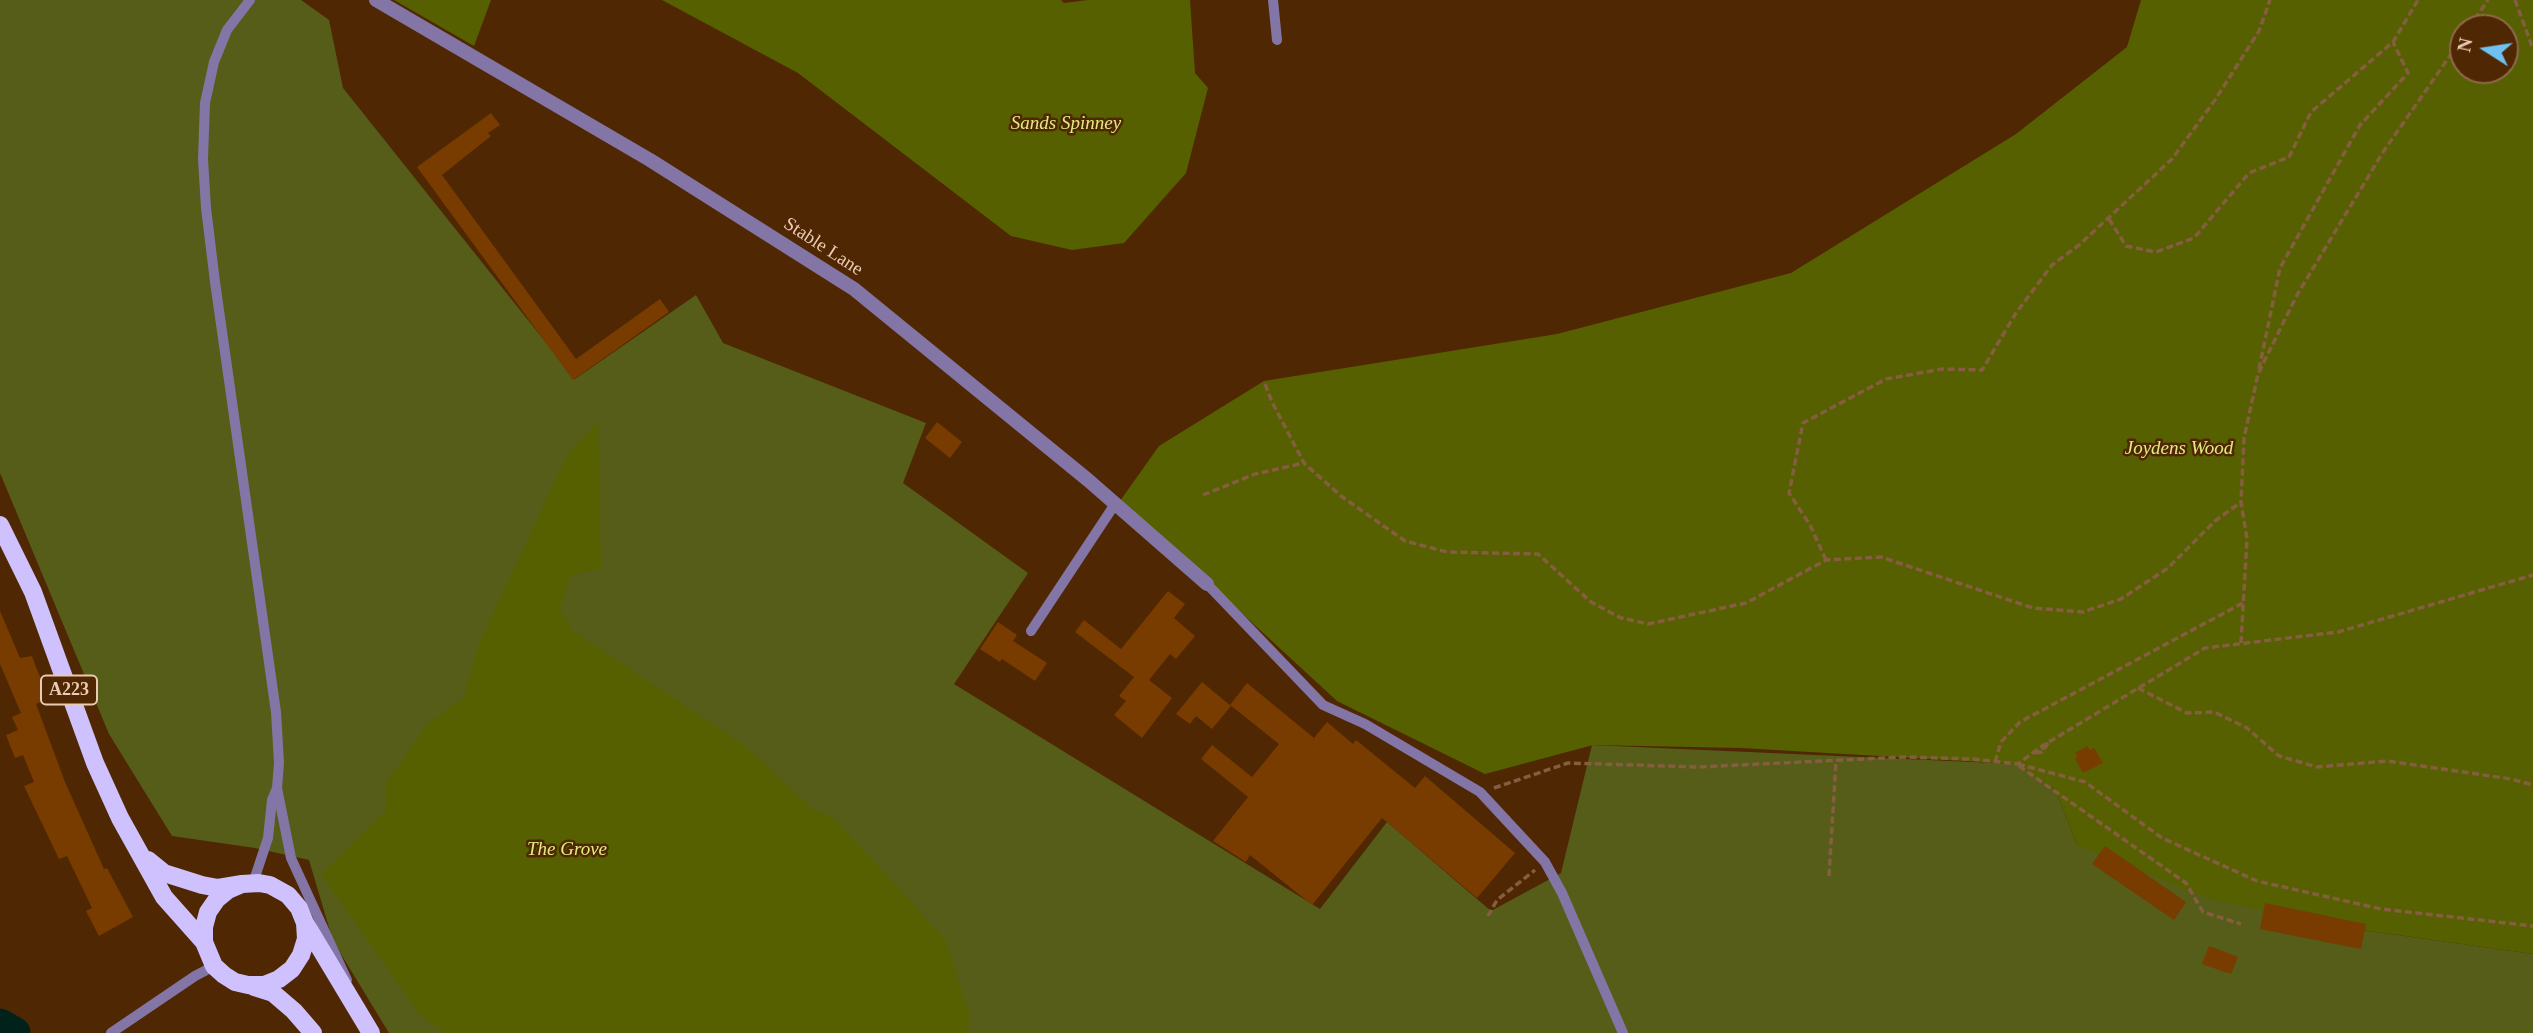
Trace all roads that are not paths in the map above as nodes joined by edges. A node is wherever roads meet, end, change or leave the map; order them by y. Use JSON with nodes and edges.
{"nodes":[{"id":1,"x":250,"y":0,"type":"edge"},
{"id":2,"x":376,"y":0,"type":"edge"},
{"id":3,"x":1273,"y":0,"type":"edge"},
{"id":4,"x":1277,"y":40,"type":"dead end"},
{"id":5,"x":1115,"y":504,"type":"junction"},
{"id":6,"x":0,"y":525,"type":"edge"},
{"id":7,"x":1207,"y":584,"type":"joint"},
{"id":8,"x":1031,"y":631,"type":"dead end"},
{"id":9,"x":277,"y":788,"type":"junction"},
{"id":10,"x":140,"y":853,"type":"junction"},
{"id":11,"x":248,"y":883,"type":"junction"},
{"id":12,"x":305,"y":923,"type":"junction"},
{"id":13,"x":204,"y":942,"type":"junction"},
{"id":14,"x":214,"y":966,"type":"junction"},
{"id":15,"x":248,"y":985,"type":"junction"},
{"id":16,"x":367,"y":1027,"type":"edge"},
{"id":17,"x":111,"y":1033,"type":"edge"},
{"id":18,"x":313,"y":1033,"type":"edge"},
{"id":19,"x":1623,"y":1033,"type":"edge"}],
"edges":[{"from":1,"to":9,"type":"lane"},
{"from":2,"to":5,"type":"street","name":"Stable Lane"},
{"from":3,"to":4,"type":"lane"},
{"from":5,"to":7,"type":"street","name":"Stable Lane"},
{"from":5,"to":8,"type":"lane"},
{"from":6,"to":10,"type":"main road","number":"A223"},
{"from":7,"to":19,"type":"lane"},
{"from":9,"to":11,"type":"lane"},
{"from":9,"to":16,"type":"lane"},
{"from":10,"to":11,"type":"main road","number":"A223"},
{"from":10,"to":13,"type":"main road","number":"A223"},
{"from":11,"to":12,"type":"main road","number":"A223"},
{"from":11,"to":13,"type":"main road"},
{"from":12,"to":15,"type":"main road"},
{"from":12,"to":16,"type":"main road","number":"A223"},
{"from":13,"to":14,"type":"main road","number":"A223"},
{"from":14,"to":15,"type":"main road"},
{"from":14,"to":17,"type":"lane"},
{"from":15,"to":18,"type":"main road"}]}
